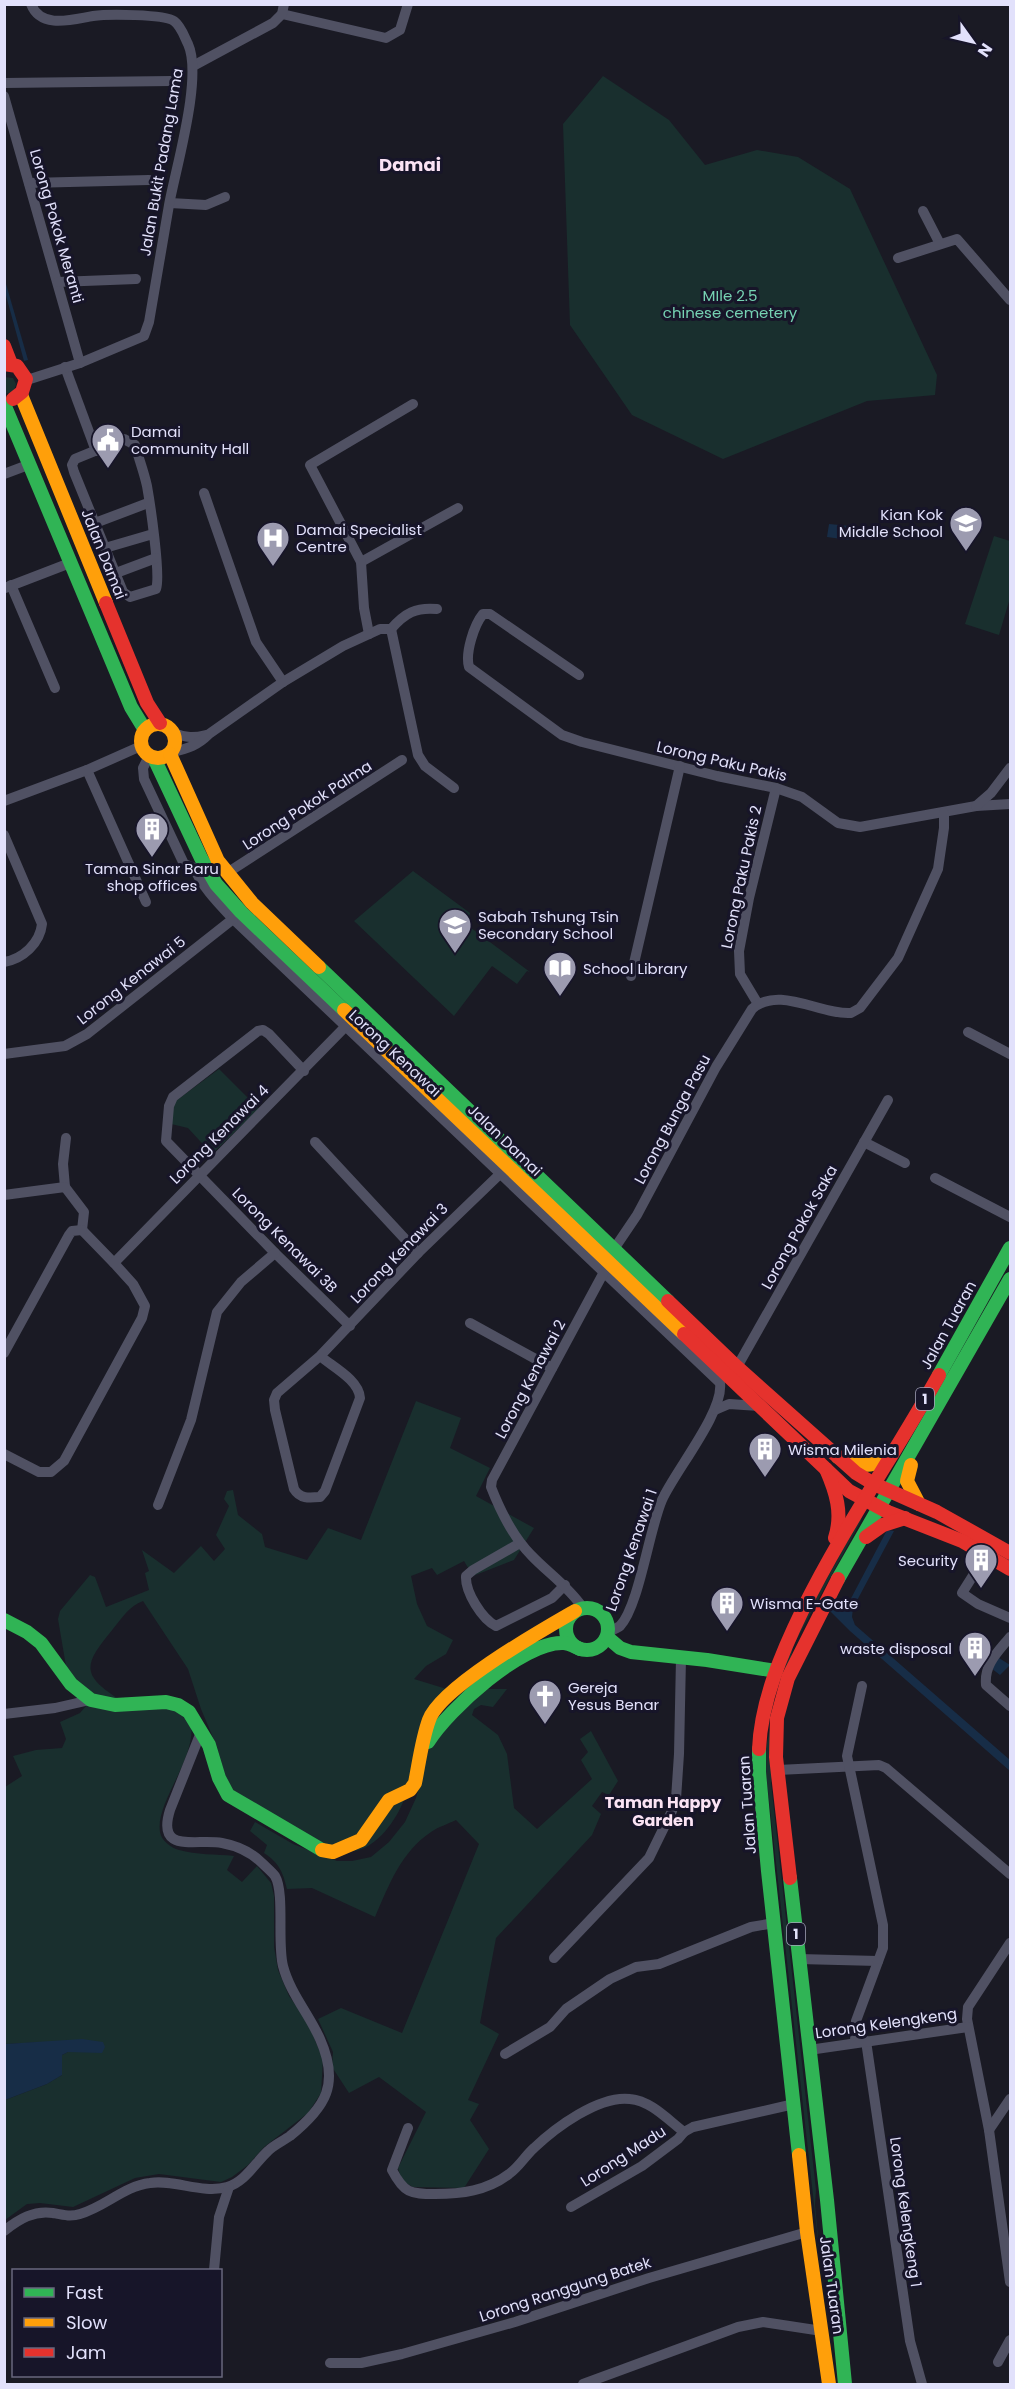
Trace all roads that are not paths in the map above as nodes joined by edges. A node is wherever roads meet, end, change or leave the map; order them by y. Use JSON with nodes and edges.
{"nodes":[{"id":1,"x":31,"y":4,"type":"edge"},
{"id":2,"x":408,"y":4,"type":"edge"},
{"id":3,"x":283,"y":9,"type":"edge"},
{"id":4,"x":193,"y":66,"type":"junction"},
{"id":5,"x":172,"y":81,"type":"dead end"},
{"id":6,"x":4,"y":83,"type":"edge"},
{"id":7,"x":4,"y":96,"type":"edge"},
{"id":8,"x":149,"y":180,"type":"dead end"},
{"id":9,"x":29,"y":183,"type":"junction"},
{"id":10,"x":225,"y":197,"type":"dead end"},
{"id":11,"x":170,"y":203,"type":"junction"},
{"id":12,"x":923,"y":211,"type":"dead end"},
{"id":13,"x":940,"y":244,"type":"junction"},
{"id":14,"x":898,"y":258,"type":"dead end"},
{"id":15,"x":136,"y":279,"type":"dead end"},
{"id":16,"x":58,"y":282,"type":"junction"},
{"id":17,"x":1011,"y":300,"type":"edge"},
{"id":18,"x":4,"y":346,"type":"edge"},
{"id":19,"x":80,"y":363,"type":"junction"},
{"id":20,"x":8,"y":364,"type":"edge"},
{"id":21,"x":65,"y":368,"type":"junction"},
{"id":22,"x":27,"y":380,"type":"junction"},
{"id":23,"x":21,"y":395,"type":"junction"},
{"id":24,"x":4,"y":402,"type":"edge"},
{"id":25,"x":413,"y":404,"type":"dead end"},
{"id":26,"x":96,"y":451,"type":"junction"},
{"id":27,"x":28,"y":465,"type":"junction"},
{"id":28,"x":4,"y":474,"type":"edge"},
{"id":29,"x":204,"y":492,"type":"dead end"},
{"id":30,"x":148,"y":503,"type":"junction"},
{"id":31,"x":458,"y":508,"type":"dead end"},
{"id":32,"x":95,"y":523,"type":"junction"},
{"id":33,"x":153,"y":534,"type":"junction"},
{"id":34,"x":105,"y":549,"type":"junction"},
{"id":35,"x":156,"y":558,"type":"junction"},
{"id":36,"x":361,"y":562,"type":"junction"},
{"id":37,"x":70,"y":563,"type":"junction"},
{"id":38,"x":116,"y":573,"type":"junction"},
{"id":39,"x":8,"y":587,"type":"edge"},
{"id":40,"x":437,"y":609,"type":"dead end"},
{"id":41,"x":391,"y":629,"type":"junction"},
{"id":42,"x":369,"y":634,"type":"junction"},
{"id":43,"x":579,"y":675,"type":"dead end"},
{"id":44,"x":283,"y":682,"type":"junction"},
{"id":45,"x":55,"y":688,"type":"dead end"},
{"id":46,"x":160,"y":723,"type":"junction"},
{"id":47,"x":145,"y":730,"type":"junction"},
{"id":48,"x":174,"y":733,"type":"junction"},
{"id":49,"x":209,"y":734,"type":"junction"},
{"id":50,"x":148,"y":753,"type":"junction"},
{"id":51,"x":171,"y":753,"type":"junction"},
{"id":52,"x":402,"y":760,"type":"dead end"},
{"id":53,"x":680,"y":766,"type":"junction"},
{"id":54,"x":1011,"y":768,"type":"edge"},
{"id":55,"x":87,"y":770,"type":"junction"},
{"id":56,"x":1002,"y":776,"type":"junction"},
{"id":57,"x":454,"y":788,"type":"dead end"},
{"id":58,"x":776,"y":788,"type":"junction"},
{"id":59,"x":4,"y":801,"type":"edge"},
{"id":60,"x":1010,"y":804,"type":"edge"},
{"id":61,"x":976,"y":806,"type":"junction"},
{"id":62,"x":944,"y":813,"type":"junction"},
{"id":63,"x":4,"y":835,"type":"edge"},
{"id":64,"x":198,"y":863,"type":"junction"},
{"id":65,"x":227,"y":873,"type":"junction"},
{"id":66,"x":146,"y":902,"type":"dead end"},
{"id":67,"x":233,"y":919,"type":"junction"},
{"id":68,"x":4,"y":962,"type":"edge"},
{"id":69,"x":631,"y":976,"type":"dead end"},
{"id":70,"x":758,"y":1004,"type":"junction"},
{"id":71,"x":345,"y":1027,"type":"junction"},
{"id":72,"x":968,"y":1032,"type":"dead end"},
{"id":73,"x":4,"y":1054,"type":"edge"},
{"id":74,"x":1011,"y":1054,"type":"edge"},
{"id":75,"x":304,"y":1071,"type":"junction"},
{"id":76,"x":888,"y":1100,"type":"dead end"},
{"id":77,"x":66,"y":1138,"type":"dead end"},
{"id":78,"x":315,"y":1142,"type":"dead end"},
{"id":79,"x":864,"y":1142,"type":"junction"},
{"id":80,"x":905,"y":1163,"type":"dead end"},
{"id":81,"x":501,"y":1173,"type":"junction"},
{"id":82,"x":200,"y":1174,"type":"junction"},
{"id":83,"x":935,"y":1178,"type":"dead end"},
{"id":84,"x":65,"y":1187,"type":"junction"},
{"id":85,"x":4,"y":1195,"type":"edge"},
{"id":86,"x":1011,"y":1217,"type":"edge"},
{"id":87,"x":82,"y":1230,"type":"junction"},
{"id":88,"x":1011,"y":1248,"type":"edge"},
{"id":89,"x":614,"y":1249,"type":"junction"},
{"id":90,"x":275,"y":1253,"type":"junction"},
{"id":91,"x":418,"y":1253,"type":"junction"},
{"id":92,"x":114,"y":1263,"type":"junction"},
{"id":93,"x":604,"y":1272,"type":"junction"},
{"id":94,"x":1008,"y":1289,"type":"edge"},
{"id":95,"x":470,"y":1323,"type":"dead end"},
{"id":96,"x":350,"y":1326,"type":"junction"},
{"id":97,"x":4,"y":1353,"type":"edge"},
{"id":98,"x":320,"y":1356,"type":"junction"},
{"id":99,"x":737,"y":1367,"type":"junction"},
{"id":100,"x":552,"y":1368,"type":"junction"},
{"id":101,"x":759,"y":1406,"type":"junction"},
{"id":102,"x":715,"y":1410,"type":"junction"},
{"id":103,"x":933,"y":1416,"type":"junction"},
{"id":104,"x":4,"y":1454,"type":"edge"},
{"id":105,"x":838,"y":1457,"type":"junction"},
{"id":106,"x":890,"y":1457,"type":"junction"},
{"id":107,"x":826,"y":1469,"type":"junction"},
{"id":108,"x":874,"y":1484,"type":"junction"},
{"id":109,"x":890,"y":1491,"type":"junction"},
{"id":110,"x":864,"y":1499,"type":"junction"},
{"id":111,"x":919,"y":1504,"type":"junction"},
{"id":112,"x":158,"y":1505,"type":"dead end"},
{"id":113,"x":880,"y":1508,"type":"junction"},
{"id":114,"x":905,"y":1518,"type":"junction"},
{"id":115,"x":520,"y":1543,"type":"junction"},
{"id":116,"x":858,"y":1547,"type":"junction"},
{"id":117,"x":1011,"y":1553,"type":"edge"},
{"id":118,"x":986,"y":1555,"type":"junction"},
{"id":119,"x":1011,"y":1569,"type":"edge"},
{"id":120,"x":820,"y":1575,"type":"junction"},
{"id":121,"x":565,"y":1585,"type":"junction"},
{"id":122,"x":579,"y":1610,"type":"junction"},
{"id":123,"x":1011,"y":1618,"type":"edge"},
{"id":124,"x":4,"y":1620,"type":"edge"},
{"id":125,"x":607,"y":1635,"type":"junction"},
{"id":126,"x":1011,"y":1637,"type":"edge"},
{"id":127,"x":580,"y":1649,"type":"junction"},
{"id":128,"x":681,"y":1658,"type":"junction"},
{"id":129,"x":776,"y":1671,"type":"junction"},
{"id":130,"x":862,"y":1686,"type":"dead end"},
{"id":131,"x":90,"y":1700,"type":"junction"},
{"id":132,"x":449,"y":1703,"type":"junction"},
{"id":133,"x":1011,"y":1706,"type":"edge"},
{"id":134,"x":4,"y":1714,"type":"edge"},
{"id":135,"x":777,"y":1718,"type":"junction"},
{"id":136,"x":201,"y":1732,"type":"junction"},
{"id":137,"x":848,"y":1766,"type":"junction"},
{"id":138,"x":778,"y":1770,"type":"junction"},
{"id":139,"x":1011,"y":1874,"type":"edge"},
{"id":140,"x":774,"y":1923,"type":"junction"},
{"id":141,"x":1011,"y":1943,"type":"edge"},
{"id":142,"x":554,"y":1958,"type":"dead end"},
{"id":143,"x":799,"y":1959,"type":"junction"},
{"id":144,"x":878,"y":1961,"type":"junction"},
{"id":145,"x":968,"y":2027,"type":"junction"},
{"id":146,"x":860,"y":2042,"type":"junction"},
{"id":147,"x":809,"y":2050,"type":"junction"},
{"id":148,"x":505,"y":2054,"type":"dead end"},
{"id":149,"x":1011,"y":2099,"type":"edge"},
{"id":150,"x":794,"y":2104,"type":"junction"},
{"id":151,"x":408,"y":2128,"type":"dead end"},
{"id":152,"x":989,"y":2130,"type":"junction"},
{"id":153,"x":684,"y":2132,"type":"junction"},
{"id":154,"x":229,"y":2187,"type":"junction"},
{"id":155,"x":827,"y":2200,"type":"junction"},
{"id":156,"x":571,"y":2207,"type":"dead end"},
{"id":157,"x":4,"y":2231,"type":"edge"},
{"id":158,"x":807,"y":2232,"type":"junction"},
{"id":159,"x":1007,"y":2239,"type":"edge"},
{"id":160,"x":811,"y":2256,"type":"junction"},
{"id":161,"x":214,"y":2269,"type":"edge"},
{"id":162,"x":1011,"y":2282,"type":"edge"},
{"id":163,"x":822,"y":2331,"type":"junction"},
{"id":164,"x":1011,"y":2340,"type":"edge"},
{"id":165,"x":998,"y":2362,"type":"dead end"},
{"id":166,"x":330,"y":2363,"type":"dead end"},
{"id":167,"x":583,"y":2385,"type":"edge"},
{"id":168,"x":829,"y":2385,"type":"edge"},
{"id":169,"x":844,"y":2385,"type":"edge"},
{"id":170,"x":922,"y":2385,"type":"edge"}],
"edges":[{"from":1,"to":4,"type":"street","name":"Jalan Bukit Padang Lama"},
{"from":2,"to":3,"type":"street"},
{"from":3,"to":4,"type":"street"},
{"from":4,"to":11,"type":"street","name":"Jalan Bukit Padang Lama"},
{"from":5,"to":6,"type":"street"},
{"from":7,"to":9,"type":"street","name":"Lorong Pokok Meranti"},
{"from":8,"to":9,"type":"street"},
{"from":9,"to":16,"type":"street","name":"Lorong Pokok Meranti"},
{"from":10,"to":11,"type":"street"},
{"from":11,"to":19,"type":"street","name":"Jalan Bukit Padang Lama"},
{"from":12,"to":13,"type":"street"},
{"from":13,"to":14,"type":"street"},
{"from":13,"to":17,"type":"street"},
{"from":15,"to":16,"type":"street"},
{"from":16,"to":19,"type":"street","name":"Lorong Pokok Meranti"},
{"from":18,"to":20,"type":"main road"},
{"from":19,"to":21,"type":"street","name":"Jalan Bukit Padang Lama"},
{"from":20,"to":22,"type":"main road"},
{"from":21,"to":22,"type":"street","name":"Jalan Bukit Padang Lama"},
{"from":21,"to":26,"type":"street"},
{"from":22,"to":23,"type":"main road"},
{"from":23,"to":24,"type":"main road"},
{"from":23,"to":46,"type":"main road","name":"Jalan Damai"},
{"from":24,"to":27,"type":"main road"},
{"from":25,"to":36,"type":"street"},
{"from":26,"to":30,"type":"street"},
{"from":26,"to":32,"type":"street"},
{"from":27,"to":28,"type":"street"},
{"from":27,"to":37,"type":"main road"},
{"from":29,"to":44,"type":"street"},
{"from":30,"to":32,"type":"street"},
{"from":30,"to":33,"type":"street"},
{"from":31,"to":36,"type":"street"},
{"from":32,"to":34,"type":"street"},
{"from":33,"to":34,"type":"street"},
{"from":33,"to":35,"type":"street"},
{"from":34,"to":38,"type":"street"},
{"from":35,"to":38,"type":"street"},
{"from":35,"to":38,"type":"street"},
{"from":36,"to":42,"type":"street"},
{"from":37,"to":39,"type":"street"},
{"from":37,"to":47,"type":"main road"},
{"from":39,"to":45,"type":"street"},
{"from":40,"to":41,"type":"street"},
{"from":41,"to":42,"type":"street"},
{"from":41,"to":57,"type":"street"},
{"from":42,"to":44,"type":"street"},
{"from":43,"to":53,"type":"street","name":"Lorong Paku Pakis"},
{"from":44,"to":49,"type":"street"},
{"from":46,"to":47,"type":"main road"},
{"from":46,"to":48,"type":"main road"},
{"from":47,"to":50,"type":"main road"},
{"from":48,"to":49,"type":"street"},
{"from":48,"to":51,"type":"main road"},
{"from":49,"to":51,"type":"street"},
{"from":50,"to":51,"type":"main road"},
{"from":50,"to":55,"type":"street"},
{"from":50,"to":64,"type":"main road","name":"Jalan Damai"},
{"from":51,"to":65,"type":"main road","name":"Jalan Damai"},
{"from":52,"to":65,"type":"street","name":"Lorong Pokok Palma"},
{"from":53,"to":58,"type":"street","name":"Lorong Paku Pakis"},
{"from":53,"to":69,"type":"street"},
{"from":54,"to":56,"type":"street"},
{"from":55,"to":59,"type":"street"},
{"from":55,"to":66,"type":"street"},
{"from":56,"to":60,"type":"street","name":"Lorong Paku Pakis"},
{"from":56,"to":61,"type":"street"},
{"from":58,"to":62,"type":"street","name":"Lorong Paku Pakis"},
{"from":58,"to":70,"type":"street","name":"Lorong Paku Pakis 2"},
{"from":60,"to":61,"type":"street","name":"Lorong Paku Pakis"},
{"from":61,"to":62,"type":"street","name":"Lorong Paku Pakis"},
{"from":62,"to":70,"type":"street"},
{"from":63,"to":68,"type":"street"},
{"from":64,"to":67,"type":"street","name":"Lorong Kenawai"},
{"from":64,"to":101,"type":"main road","name":"Jalan Damai"},
{"from":65,"to":89,"type":"main road","name":"Jalan Damai"},
{"from":67,"to":71,"type":"street","name":"Lorong Kenawai"},
{"from":67,"to":73,"type":"street","name":"Lorong Kenawai 5"},
{"from":70,"to":89,"type":"street","name":"Lorong Bunga Pasu"},
{"from":71,"to":75,"type":"street","name":"Lorong Kenawai 4"},
{"from":71,"to":81,"type":"street","name":"Lorong Kenawai"},
{"from":72,"to":74,"type":"street"},
{"from":75,"to":82,"type":"street","name":"Lorong Kenawai 4"},
{"from":75,"to":82,"type":"street","name":"Lorong Kenawai 3B"},
{"from":76,"to":79,"type":"street","name":"Lorong Pokok Saka"},
{"from":77,"to":84,"type":"street"},
{"from":78,"to":91,"type":"street"},
{"from":79,"to":80,"type":"street"},
{"from":79,"to":99,"type":"street","name":"Lorong Pokok Saka"},
{"from":81,"to":91,"type":"street","name":"Lorong Kenawai 3"},
{"from":81,"to":93,"type":"street","name":"Lorong Kenawai"},
{"from":82,"to":90,"type":"street","name":"Lorong Kenawai 3B"},
{"from":82,"to":92,"type":"street","name":"Lorong Kenawai 4"},
{"from":83,"to":86,"type":"street"},
{"from":84,"to":85,"type":"street"},
{"from":84,"to":87,"type":"street"},
{"from":87,"to":92,"type":"street"},
{"from":87,"to":97,"type":"street"},
{"from":88,"to":106,"type":"main road","name":"Jalan Tuaran","number":"1"},
{"from":89,"to":99,"type":"main road","name":"Jalan Damai"},
{"from":90,"to":96,"type":"street","name":"Lorong Kenawai 3B"},
{"from":90,"to":112,"type":"street"},
{"from":91,"to":96,"type":"street","name":"Lorong Kenawai 3"},
{"from":92,"to":104,"type":"street"},
{"from":93,"to":100,"type":"street","name":"Lorong Kenawai 2"},
{"from":93,"to":102,"type":"street","name":"Lorong Kenawai"},
{"from":94,"to":103,"type":"main road","name":"Jalan Tuaran","number":"1"},
{"from":95,"to":100,"type":"street"},
{"from":96,"to":98,"type":"street","name":"Lorong Kenawai 3"},
{"from":98,"to":98,"type":"street","name":"Lorong Kenawai 3"},
{"from":99,"to":105,"type":"main road","name":"Jalan Damai"},
{"from":100,"to":115,"type":"street","name":"Lorong Kenawai 2"},
{"from":101,"to":102,"type":"street"},
{"from":101,"to":107,"type":"main road","name":"Jalan Damai"},
{"from":102,"to":125,"type":"street","name":"Lorong Kenawai 1"},
{"from":103,"to":109,"type":"main road","name":"Jalan Tuaran","number":"1"},
{"from":103,"to":111,"type":"main road"},
{"from":105,"to":106,"type":"main road"},
{"from":105,"to":108,"type":"main road","name":"Jalan Damai"},
{"from":106,"to":108,"type":"main road","name":"Jalan Tuaran","number":"1"},
{"from":107,"to":110,"type":"main road","name":"Jalan Damai"},
{"from":107,"to":120,"type":"main road"},
{"from":108,"to":109,"type":"main road","name":"Jalan Damai"},
{"from":108,"to":110,"type":"main road","name":"Jalan Tuaran","number":"1"},
{"from":109,"to":111,"type":"main road","name":"Jalan Damai"},
{"from":109,"to":113,"type":"main road","name":"Jalan Tuaran","number":"1"},
{"from":110,"to":113,"type":"main road","name":"Jalan Damai"},
{"from":110,"to":120,"type":"main road","name":"Jalan Tuaran","number":"1"},
{"from":111,"to":117,"type":"main road","name":"Jalan Damai"},
{"from":113,"to":114,"type":"main road","name":"Jalan Damai"},
{"from":113,"to":116,"type":"main road","name":"Jalan Tuaran","number":"1"},
{"from":114,"to":116,"type":"main road"},
{"from":114,"to":118,"type":"main road","name":"Jalan Damai"},
{"from":115,"to":121,"type":"street"},
{"from":115,"to":121,"type":"street"},
{"from":116,"to":135,"type":"main road","name":"Jalan Tuaran","number":"1"},
{"from":118,"to":119,"type":"main road","name":"Jalan Damai"},
{"from":118,"to":123,"type":"street"},
{"from":120,"to":129,"type":"main road","name":"Jalan Tuaran","number":"1"},
{"from":121,"to":122,"type":"street"},
{"from":122,"to":125,"type":"main road"},
{"from":122,"to":127,"type":"main road"},
{"from":122,"to":132,"type":"main road"},
{"from":124,"to":131,"type":"main road"},
{"from":125,"to":127,"type":"main road"},
{"from":125,"to":128,"type":"main road"},
{"from":126,"to":133,"type":"street"},
{"from":127,"to":132,"type":"main road"},
{"from":128,"to":129,"type":"main road"},
{"from":128,"to":142,"type":"street"},
{"from":129,"to":135,"type":"main road"},
{"from":129,"to":140,"type":"main road","name":"Jalan Tuaran","number":"1"},
{"from":130,"to":137,"type":"street","name":"Lorong Kelengkeng 1"},
{"from":131,"to":134,"type":"street"},
{"from":131,"to":136,"type":"main road"},
{"from":132,"to":136,"type":"main road"},
{"from":135,"to":138,"type":"main road","name":"Jalan Tuaran","number":"1"},
{"from":136,"to":154,"type":"street"},
{"from":137,"to":138,"type":"street"},
{"from":137,"to":139,"type":"street"},
{"from":137,"to":144,"type":"street","name":"Lorong Kelengkeng 1"},
{"from":138,"to":143,"type":"main road","name":"Jalan Tuaran","number":"1"},
{"from":140,"to":148,"type":"street"},
{"from":140,"to":150,"type":"main road","name":"Jalan Tuaran","number":"1"},
{"from":141,"to":145,"type":"street"},
{"from":143,"to":144,"type":"street"},
{"from":143,"to":147,"type":"main road","name":"Jalan Tuaran","number":"1"},
{"from":144,"to":146,"type":"street","name":"Lorong Kelengkeng 1"},
{"from":145,"to":146,"type":"street","name":"Lorong Kelengkeng"},
{"from":145,"to":152,"type":"street"},
{"from":146,"to":147,"type":"street","name":"Lorong Kelengkeng"},
{"from":146,"to":170,"type":"street","name":"Lorong Kelengkeng 1"},
{"from":147,"to":155,"type":"main road","name":"Jalan Tuaran","number":"1"},
{"from":149,"to":152,"type":"street"},
{"from":150,"to":153,"type":"street","name":"Lorong Madu"},
{"from":150,"to":158,"type":"main road","name":"Jalan Tuaran","number":"1"},
{"from":151,"to":153,"type":"street"},
{"from":152,"to":159,"type":"street"},
{"from":153,"to":156,"type":"street","name":"Lorong Madu"},
{"from":154,"to":157,"type":"street"},
{"from":154,"to":161,"type":"street"},
{"from":155,"to":160,"type":"main road"},
{"from":155,"to":169,"type":"main road","name":"Jalan Tuaran","number":"1"},
{"from":158,"to":160,"type":"main road","name":"Jalan Tuaran","number":"1"},
{"from":158,"to":166,"type":"street","name":"Lorong Ranggung Batek"},
{"from":159,"to":162,"type":"street"},
{"from":160,"to":163,"type":"main road","name":"Jalan Tuaran","number":"1"},
{"from":163,"to":167,"type":"street"},
{"from":163,"to":168,"type":"main road","name":"Jalan Tuaran","number":"1"},
{"from":164,"to":165,"type":"street"}]}
